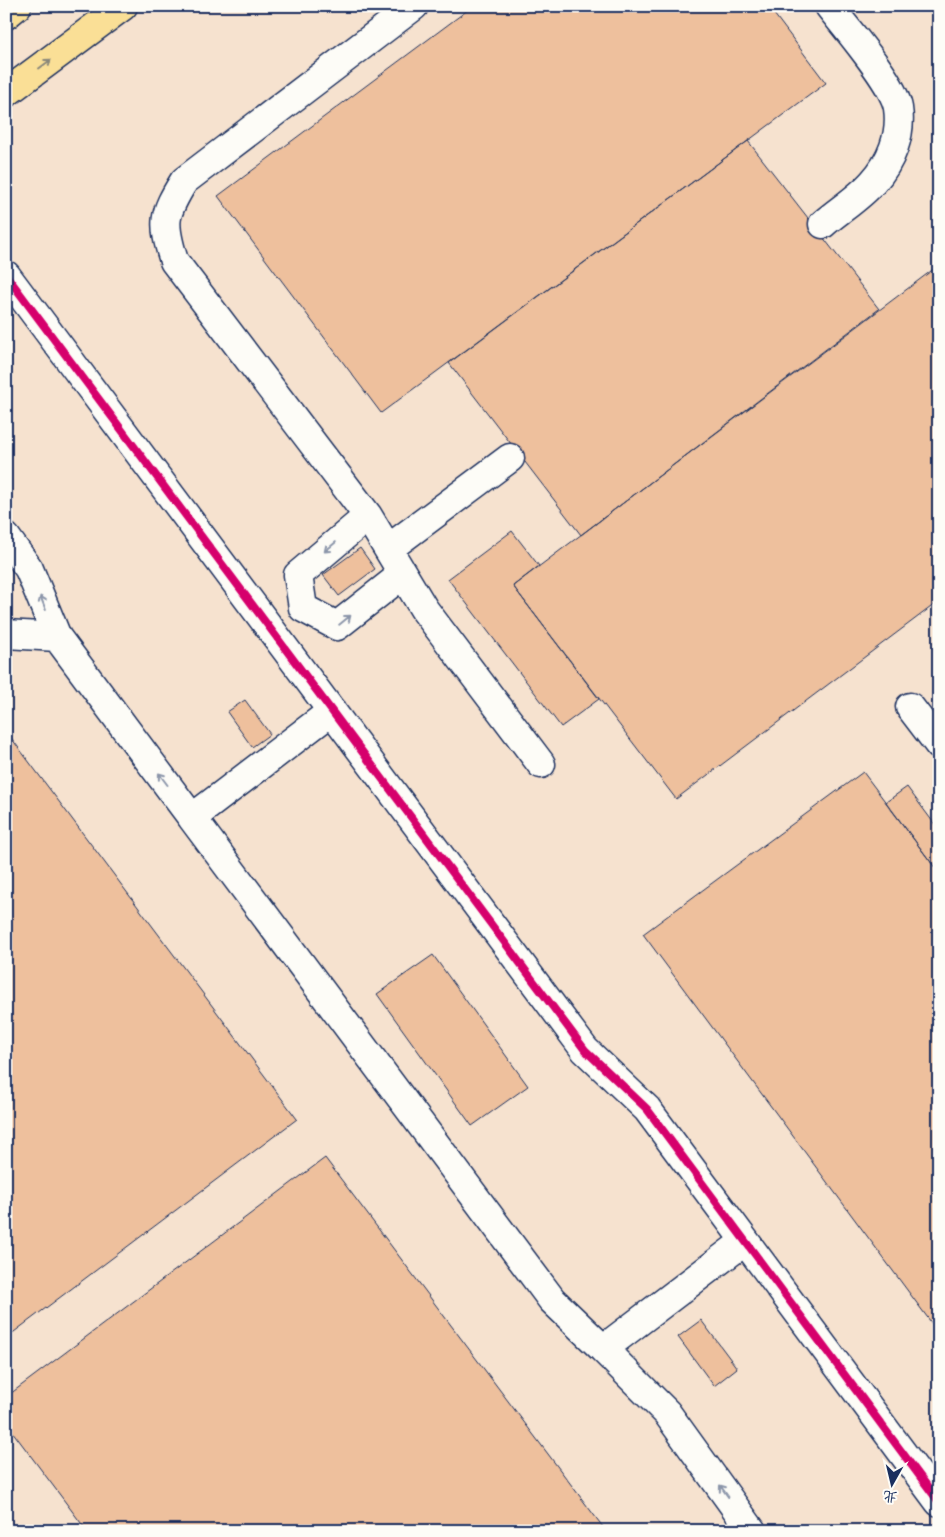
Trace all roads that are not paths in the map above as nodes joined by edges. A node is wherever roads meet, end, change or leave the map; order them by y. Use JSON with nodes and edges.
{"nodes":[{"id":1,"x":17,"y":6,"type":"edge"},
{"id":2,"x":123,"y":6,"type":"edge"},
{"id":3,"x":414,"y":6,"type":"edge"},
{"id":4,"x":829,"y":6,"type":"edge"},
{"id":5,"x":6,"y":15,"type":"edge"},
{"id":6,"x":6,"y":93,"type":"edge"},
{"id":7,"x":823,"y":224,"type":"dead end"},
{"id":8,"x":6,"y":274,"type":"edge"},
{"id":9,"x":510,"y":458,"type":"dead end"},
{"id":10,"x":368,"y":516,"type":"junction"},
{"id":11,"x":6,"y":537,"type":"edge"},
{"id":12,"x":388,"y":549,"type":"junction"},
{"id":13,"x":402,"y":574,"type":"junction"},
{"id":14,"x":303,"y":608,"type":"junction"},
{"id":15,"x":274,"y":630,"type":"junction"},
{"id":16,"x":6,"y":634,"type":"edge"},
{"id":17,"x":57,"y":637,"type":"junction"},
{"id":18,"x":910,"y":708,"type":"dead end"},
{"id":19,"x":332,"y":712,"type":"junction"},
{"id":20,"x":939,"y":745,"type":"edge"},
{"id":21,"x":541,"y":764,"type":"dead end"},
{"id":22,"x":192,"y":818,"type":"junction"},
{"id":23,"x":745,"y":1242,"type":"junction"},
{"id":24,"x":603,"y":1349,"type":"junction"},
{"id":25,"x":939,"y":1502,"type":"edge"},
{"id":26,"x":747,"y":1527,"type":"edge"}],
"edges":[{"from":1,"to":5,"type":"main road"},
{"from":6,"to":2,"type":"main road","one_way":true},
{"from":3,"to":10,"type":"street"},
{"from":4,"to":7,"type":"street"},
{"from":8,"to":15,"type":"street"},
{"from":9,"to":12,"type":"street"},
{"from":10,"to":12,"type":"street"},
{"from":10,"to":14,"type":"street","one_way":true},
{"from":17,"to":11,"type":"street","one_way":true},
{"from":12,"to":13,"type":"street"},
{"from":14,"to":13,"type":"street","one_way":true},
{"from":13,"to":21,"type":"street"},
{"from":14,"to":15,"type":"street"},
{"from":15,"to":19,"type":"street"},
{"from":16,"to":17,"type":"street"},
{"from":22,"to":17,"type":"street","one_way":true},
{"from":18,"to":20,"type":"street"},
{"from":19,"to":22,"type":"street"},
{"from":19,"to":23,"type":"street"},
{"from":22,"to":24,"type":"street"},
{"from":23,"to":24,"type":"street"},
{"from":23,"to":25,"type":"street"},
{"from":26,"to":24,"type":"street","one_way":true}]}
